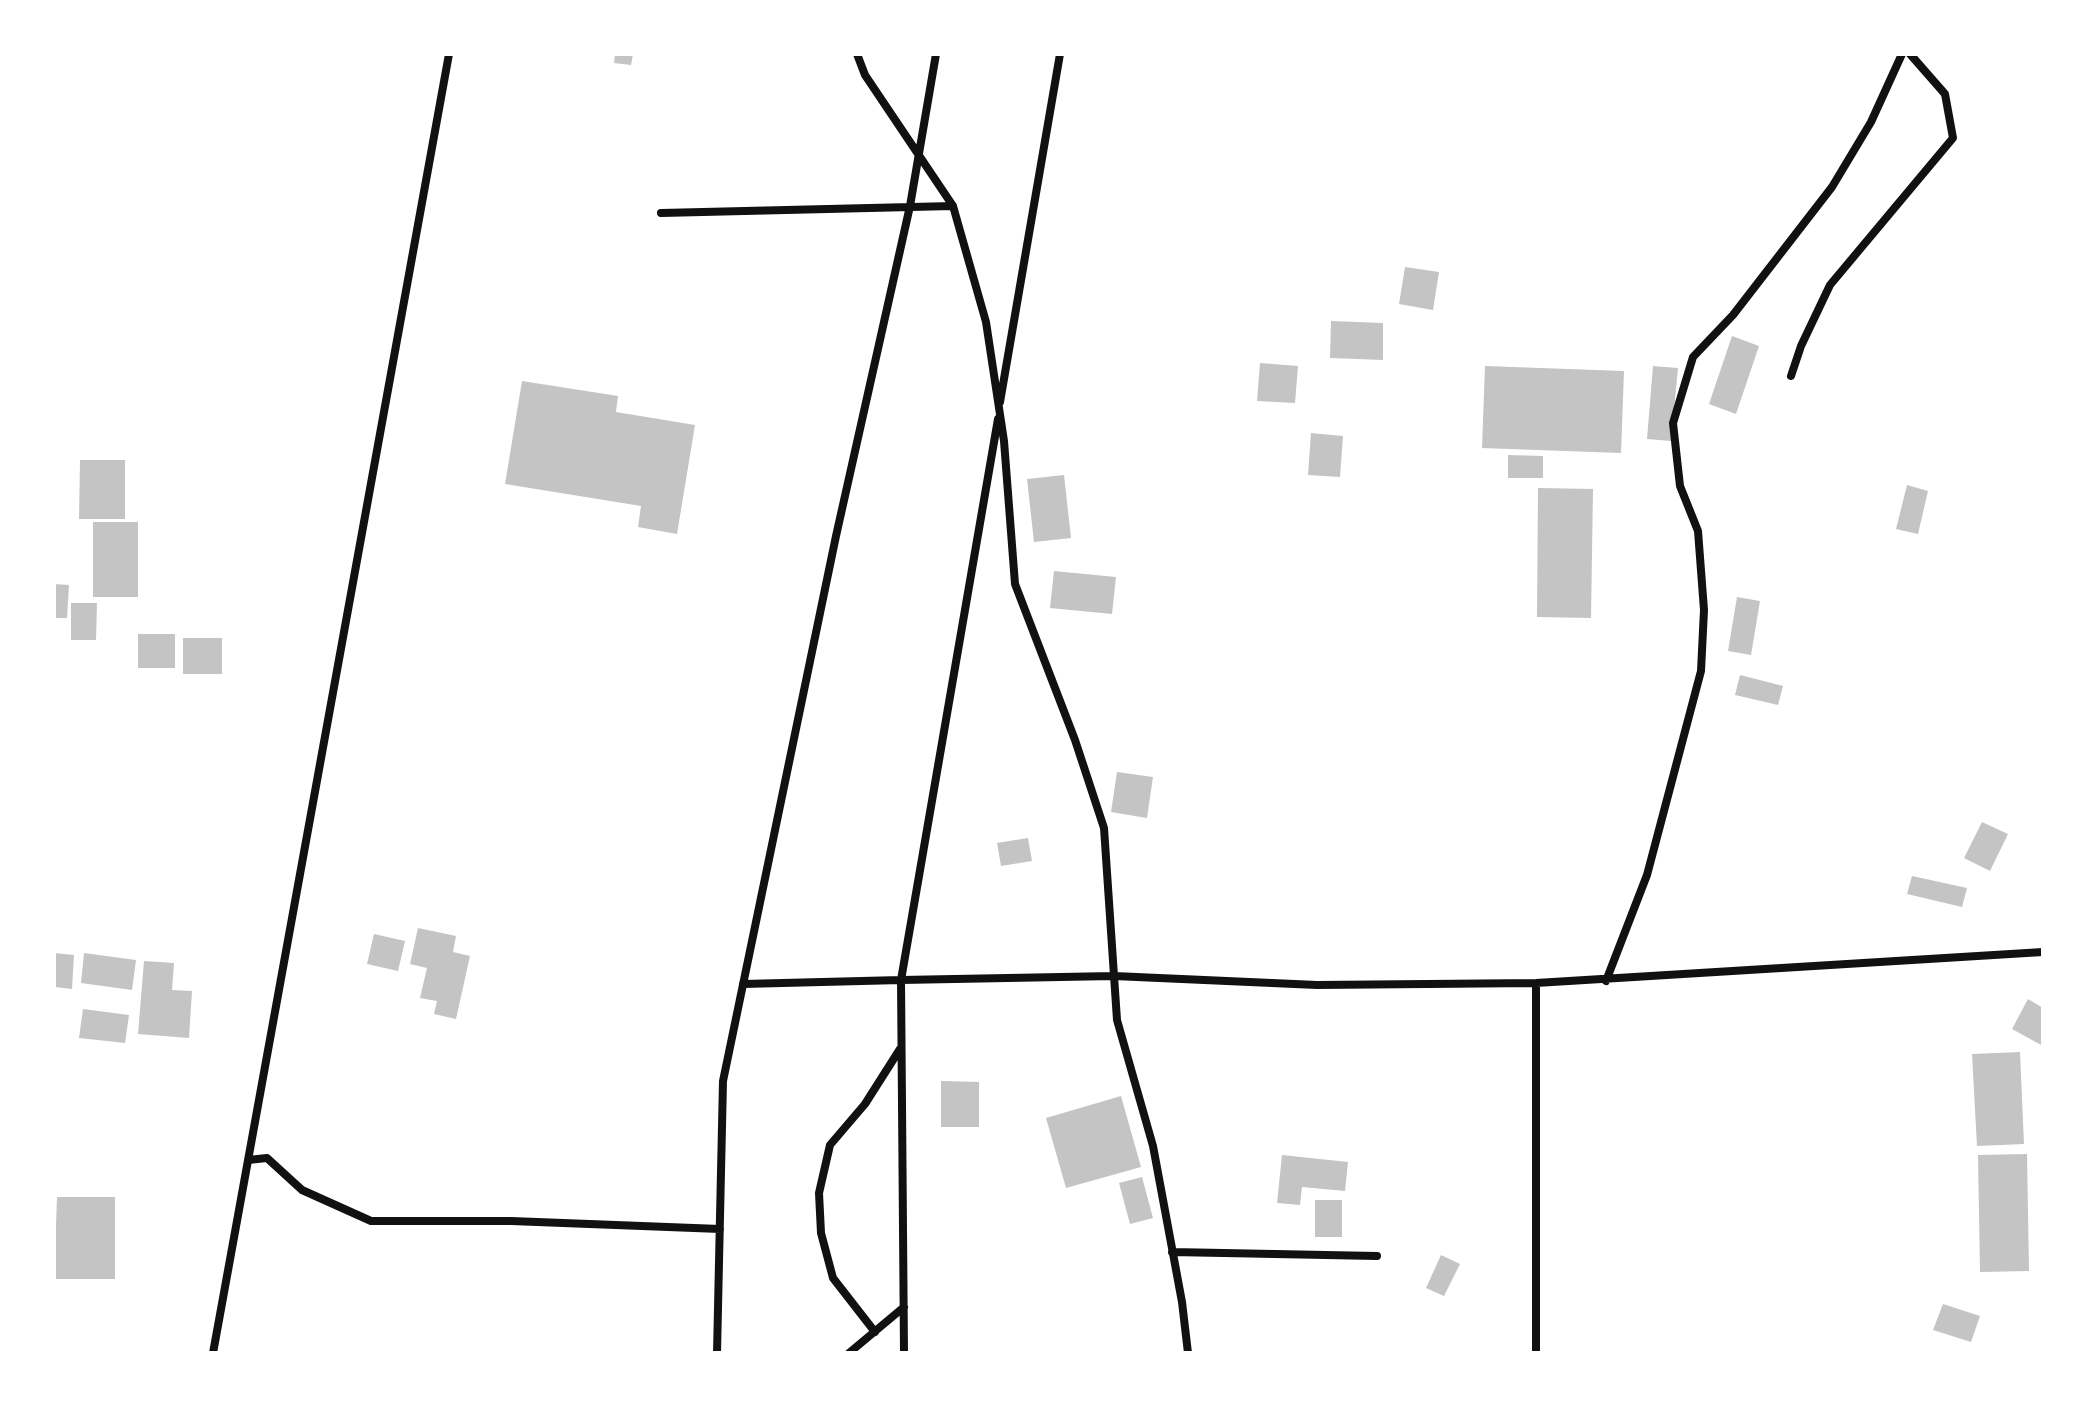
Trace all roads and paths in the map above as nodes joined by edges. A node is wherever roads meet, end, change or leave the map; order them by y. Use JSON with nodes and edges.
{"nodes":[{"id":1,"x":449,"y":54,"type":"edge"},
{"id":2,"x":857,"y":54,"type":"edge"},
{"id":3,"x":936,"y":54,"type":"edge"},
{"id":4,"x":1060,"y":54,"type":"edge"},
{"id":5,"x":1902,"y":54,"type":"edge"},
{"id":6,"x":1910,"y":54,"type":"edge"},
{"id":7,"x":918,"y":154,"type":"junction"},
{"id":8,"x":910,"y":206,"type":"junction"},
{"id":9,"x":953,"y":206,"type":"junction"},
{"id":10,"x":661,"y":213,"type":"dead end"},
{"id":11,"x":1791,"y":376,"type":"dead end"},
{"id":12,"x":999,"y":409,"type":"junction"},
{"id":13,"x":2043,"y":952,"type":"edge"},
{"id":14,"x":1114,"y":976,"type":"junction"},
{"id":15,"x":901,"y":980,"type":"junction"},
{"id":16,"x":1606,"y":981,"type":"junction"},
{"id":17,"x":1536,"y":983,"type":"junction"},
{"id":18,"x":743,"y":984,"type":"junction"},
{"id":19,"x":902,"y":1047,"type":"junction"},
{"id":20,"x":248,"y":1160,"type":"junction"},
{"id":21,"x":720,"y":1229,"type":"junction"},
{"id":22,"x":1172,"y":1252,"type":"junction"},
{"id":23,"x":1377,"y":1256,"type":"dead end"},
{"id":24,"x":904,"y":1307,"type":"junction"},
{"id":25,"x":875,"y":1332,"type":"junction"},
{"id":26,"x":213,"y":1353,"type":"edge"},
{"id":27,"x":717,"y":1353,"type":"edge"},
{"id":28,"x":849,"y":1353,"type":"edge"},
{"id":29,"x":904,"y":1353,"type":"edge"},
{"id":30,"x":1188,"y":1353,"type":"edge"},
{"id":31,"x":1536,"y":1353,"type":"edge"}],
"edges":[{"from":1,"to":20,"type":"street"},
{"from":2,"to":7,"type":"street"},
{"from":3,"to":7,"type":"street"},
{"from":4,"to":12,"type":"street"},
{"from":5,"to":16,"type":"street"},
{"from":6,"to":11,"type":"street"},
{"from":7,"to":8,"type":"street"},
{"from":7,"to":9,"type":"street"},
{"from":8,"to":9,"type":"street"},
{"from":8,"to":10,"type":"street"},
{"from":8,"to":18,"type":"street"},
{"from":9,"to":12,"type":"street"},
{"from":12,"to":14,"type":"street"},
{"from":12,"to":15,"type":"street"},
{"from":13,"to":16,"type":"street"},
{"from":14,"to":15,"type":"street"},
{"from":14,"to":17,"type":"street"},
{"from":14,"to":22,"type":"street"},
{"from":15,"to":18,"type":"street"},
{"from":15,"to":19,"type":"street"},
{"from":16,"to":17,"type":"street"},
{"from":17,"to":31,"type":"street"},
{"from":18,"to":21,"type":"street"},
{"from":19,"to":24,"type":"street"},
{"from":19,"to":25,"type":"street"},
{"from":20,"to":21,"type":"street"},
{"from":20,"to":26,"type":"street"},
{"from":21,"to":27,"type":"street"},
{"from":22,"to":23,"type":"street"},
{"from":22,"to":30,"type":"street"},
{"from":24,"to":25,"type":"street"},
{"from":24,"to":29,"type":"street"},
{"from":25,"to":28,"type":"street"}]}
